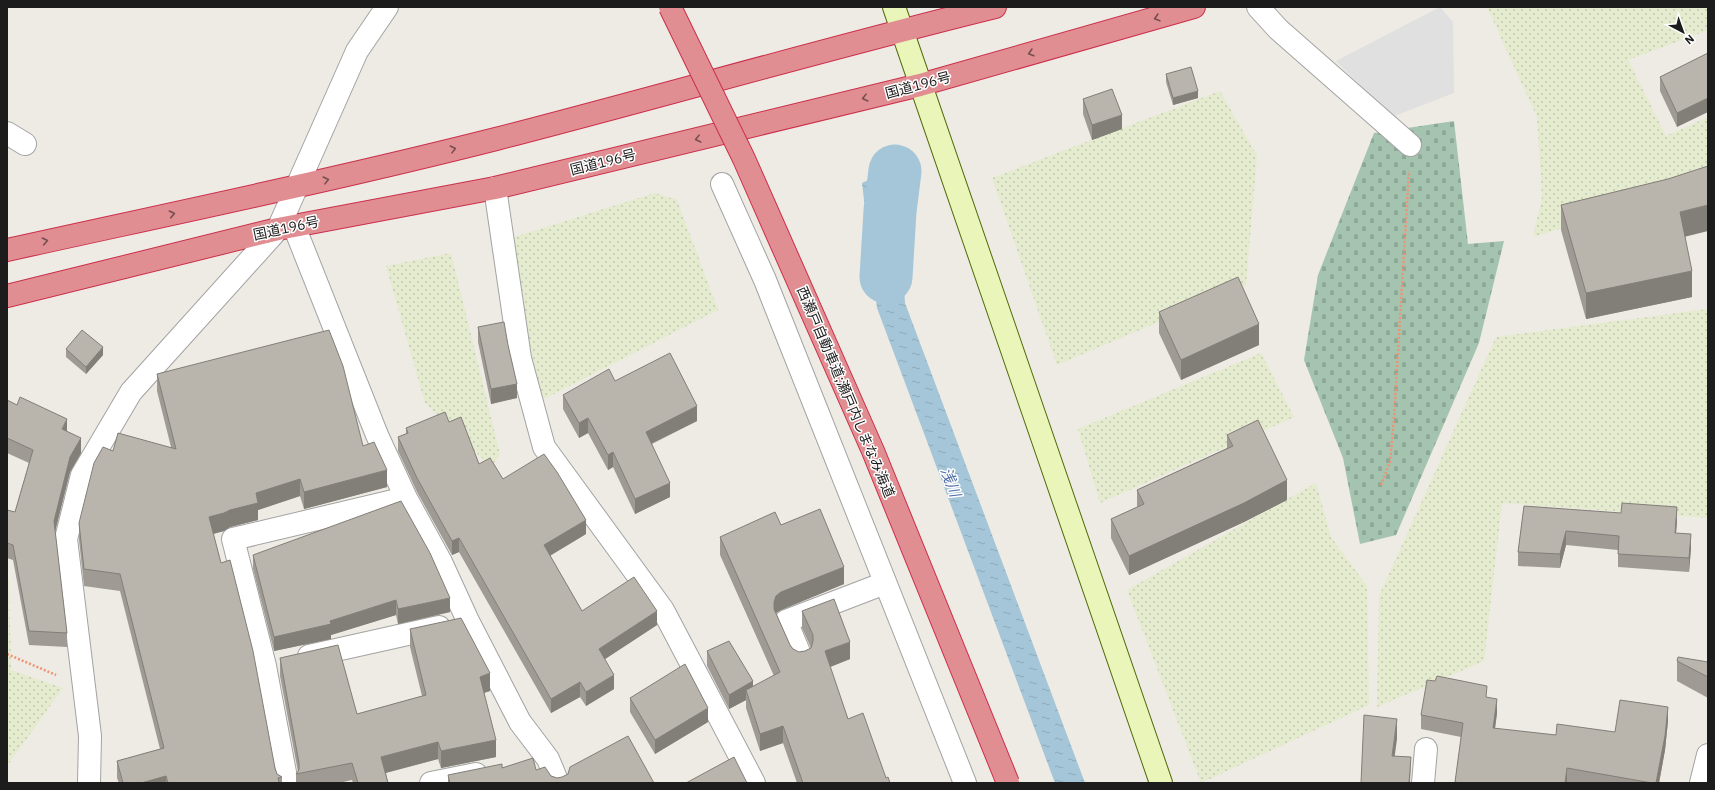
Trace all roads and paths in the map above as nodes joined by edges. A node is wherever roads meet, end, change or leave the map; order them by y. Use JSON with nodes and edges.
{"nodes":[{"id":1,"x":388,"y":7,"type":"edge"},
{"id":2,"x":670,"y":7,"type":"edge"},
{"id":3,"x":894,"y":7,"type":"edge"},
{"id":4,"x":995,"y":7,"type":"edge"},
{"id":5,"x":1194,"y":7,"type":"edge"},
{"id":6,"x":1258,"y":7,"type":"edge"},
{"id":7,"x":902,"y":30,"type":"junction"},
{"id":8,"x":920,"y":85,"type":"junction"},
{"id":9,"x":1410,"y":144,"type":"joint"},
{"id":10,"x":722,"y":184,"type":"dead end"},
{"id":11,"x":297,"y":187,"type":"junction"},
{"id":12,"x":495,"y":188,"type":"junction"},
{"id":13,"x":286,"y":227,"type":"junction"},
{"id":14,"x":7,"y":250,"type":"edge"},
{"id":15,"x":7,"y":296,"type":"edge"},
{"id":16,"x":1381,"y":485,"type":"dead end"},
{"id":17,"x":406,"y":498,"type":"junction"},
{"id":18,"x":885,"y":583,"type":"junction"},
{"id":19,"x":468,"y":621,"type":"junction"},
{"id":20,"x":7,"y":654,"type":"edge"},
{"id":21,"x":801,"y":656,"type":"edge"},
{"id":22,"x":265,"y":666,"type":"junction"},
{"id":23,"x":85,"y":686,"type":"junction"},
{"id":24,"x":1426,"y":749,"type":"dead end"},
{"id":25,"x":1708,"y":755,"type":"edge"},
{"id":26,"x":548,"y":759,"type":"junction"},
{"id":27,"x":524,"y":764,"type":"edge"},
{"id":28,"x":493,"y":770,"type":"edge"},
{"id":29,"x":89,"y":783,"type":"edge"},
{"id":30,"x":287,"y":783,"type":"edge"},
{"id":31,"x":431,"y":783,"type":"edge"},
{"id":32,"x":558,"y":783,"type":"edge"},
{"id":33,"x":754,"y":783,"type":"edge"},
{"id":34,"x":965,"y":783,"type":"edge"},
{"id":35,"x":1008,"y":783,"type":"edge"},
{"id":36,"x":1161,"y":783,"type":"edge"},
{"id":37,"x":1423,"y":783,"type":"edge"},
{"id":38,"x":1701,"y":783,"type":"edge"}],
"edges":[{"from":1,"to":11,"type":"street"},
{"from":2,"to":35,"type":"highway","name":"西瀬戸自動車道;瀬戸内しまなみ海道","bridge":true},
{"from":3,"to":7,"type":"street"},
{"from":4,"to":7,"type":"highway"},
{"from":5,"to":8,"type":"highway","name":"国道196号","one_way":true},
{"from":6,"to":9,"type":"street"},
{"from":7,"to":8,"type":"street"},
{"from":11,"to":7,"type":"highway","one_way":true},
{"from":8,"to":12,"type":"highway","name":"国道196号","one_way":true},
{"from":8,"to":36,"type":"street"},
{"from":9,"to":16,"type":"path"},
{"from":10,"to":18,"type":"street"},
{"from":11,"to":13,"type":"street"},
{"from":14,"to":11,"type":"highway","one_way":true},
{"from":12,"to":13,"type":"highway","name":"国道196号"},
{"from":12,"to":33,"type":"street"},
{"from":13,"to":15,"type":"highway","name":"国道196号"},
{"from":13,"to":17,"type":"street"},
{"from":13,"to":23,"type":"street"},
{"from":17,"to":19,"type":"street"},
{"from":17,"to":22,"type":"street"},
{"from":18,"to":21,"type":"street"},
{"from":18,"to":34,"type":"street"},
{"from":19,"to":22,"type":"street"},
{"from":19,"to":26,"type":"street"},
{"from":20,"to":23,"type":"path"},
{"from":22,"to":30,"type":"street"},
{"from":23,"to":29,"type":"street"},
{"from":24,"to":37,"type":"street"},
{"from":25,"to":38,"type":"street"},
{"from":26,"to":27,"type":"street"},
{"from":26,"to":32,"type":"street"},
{"from":28,"to":31,"type":"street"}]}
